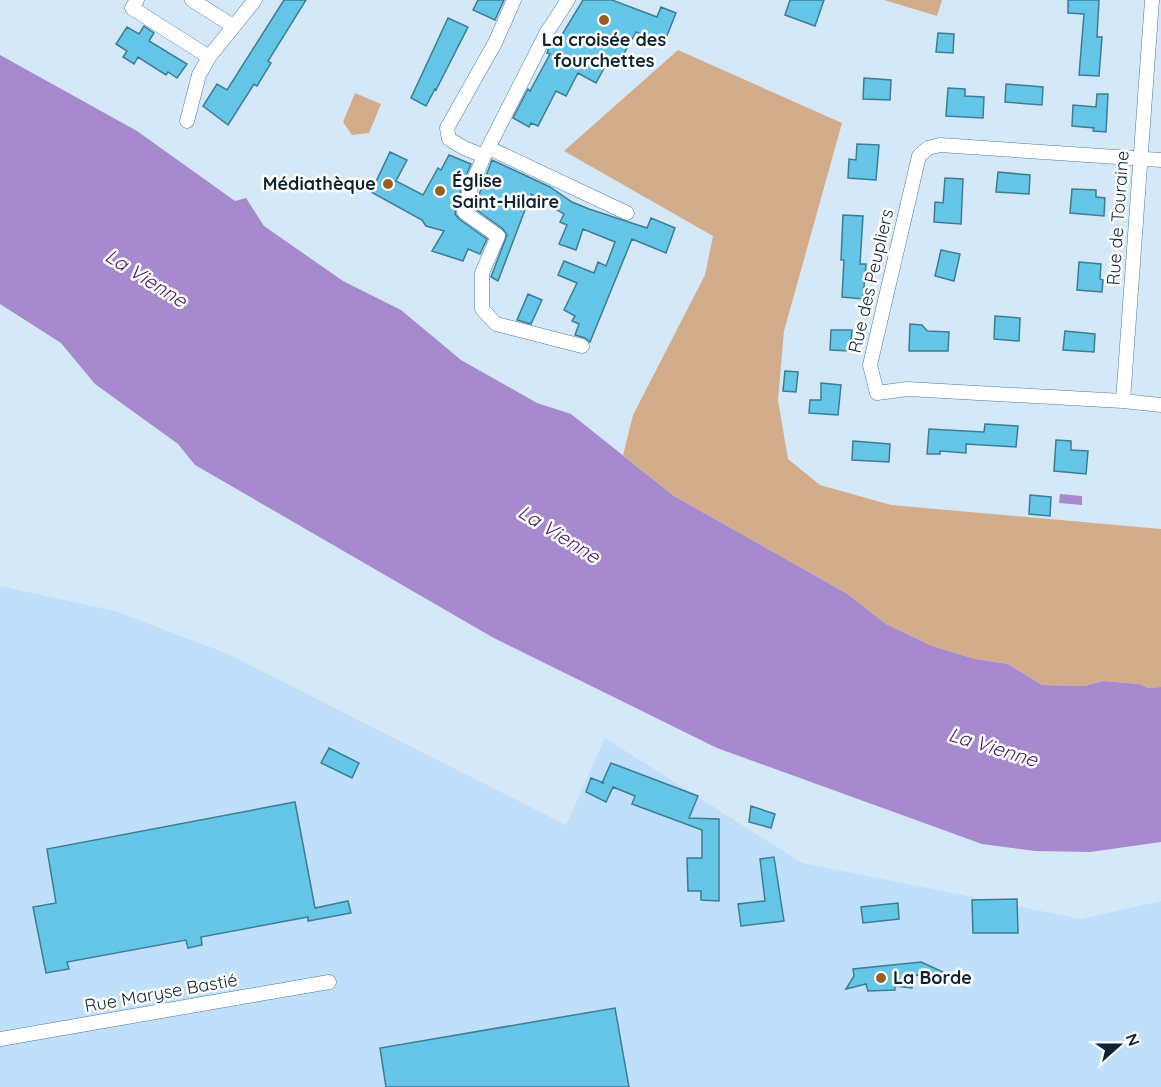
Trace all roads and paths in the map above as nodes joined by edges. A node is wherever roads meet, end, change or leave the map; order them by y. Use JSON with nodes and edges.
{"nodes":[{"id":1,"x":137,"y":0,"type":"edge"},
{"id":2,"x":192,"y":0,"type":"edge"},
{"id":3,"x":255,"y":0,"type":"edge"},
{"id":4,"x":514,"y":0,"type":"edge"},
{"id":5,"x":568,"y":0,"type":"edge"},
{"id":6,"x":1152,"y":0,"type":"edge"},
{"id":7,"x":233,"y":26,"type":"junction"},
{"id":8,"x":209,"y":57,"type":"junction"},
{"id":9,"x":186,"y":121,"type":"dead end"},
{"id":10,"x":487,"y":152,"type":"junction"},
{"id":11,"x":1140,"y":158,"type":"junction"},
{"id":12,"x":1161,"y":160,"type":"edge"},
{"id":13,"x":627,"y":213,"type":"dead end"},
{"id":14,"x":582,"y":346,"type":"dead end"},
{"id":15,"x":1123,"y":401,"type":"junction"},
{"id":16,"x":1161,"y":405,"type":"edge"},
{"id":17,"x":329,"y":982,"type":"dead end"},
{"id":18,"x":0,"y":1039,"type":"edge"}],
"edges":[{"from":1,"to":8,"type":"street"},
{"from":2,"to":7,"type":"street"},
{"from":3,"to":7,"type":"street"},
{"from":4,"to":10,"type":"street"},
{"from":5,"to":10,"type":"street"},
{"from":6,"to":11,"type":"street","name":"Rue de Touraine"},
{"from":7,"to":8,"type":"street"},
{"from":8,"to":9,"type":"street"},
{"from":10,"to":13,"type":"street"},
{"from":10,"to":14,"type":"street"},
{"from":11,"to":12,"type":"street"},
{"from":11,"to":15,"type":"street","name":"Rue de Touraine"},
{"from":11,"to":15,"type":"street","name":"Rue des Peupliers"},
{"from":15,"to":16,"type":"street"},
{"from":17,"to":18,"type":"street","name":"Rue Maryse Bastié"}]}
